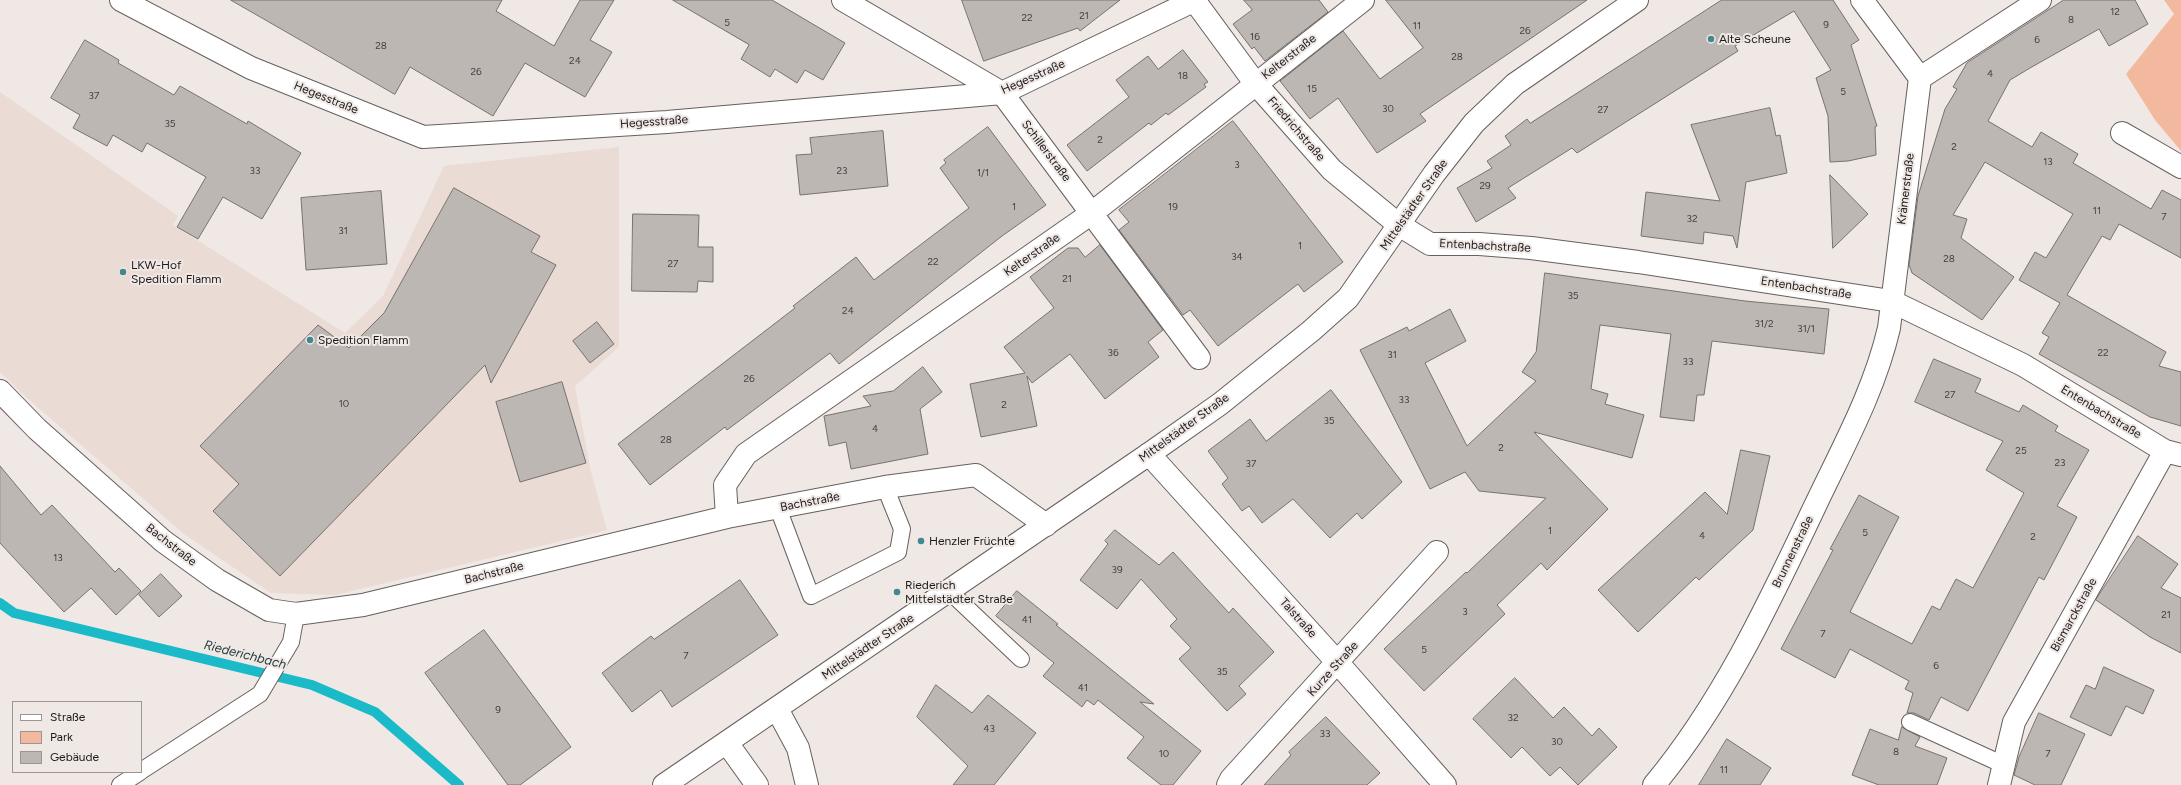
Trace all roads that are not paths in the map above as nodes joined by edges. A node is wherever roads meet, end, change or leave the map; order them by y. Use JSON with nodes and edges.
{"nodes":[{"id":1,"x":121,"y":0,"type":"edge"},
{"id":2,"x":843,"y":0,"type":"edge"},
{"id":3,"x":1195,"y":0,"type":"edge"},
{"id":4,"x":1364,"y":0,"type":"edge"},
{"id":5,"x":1637,"y":0,"type":"edge"},
{"id":6,"x":1862,"y":0,"type":"edge"},
{"id":7,"x":2040,"y":0,"type":"edge"},
{"id":8,"x":1920,"y":78,"type":"junction"},
{"id":9,"x":1255,"y":83,"type":"junction"},
{"id":10,"x":1002,"y":93,"type":"junction"},
{"id":11,"x":2122,"y":133,"type":"dead end"},
{"id":12,"x":2181,"y":167,"type":"edge"},
{"id":13,"x":1092,"y":213,"type":"junction"},
{"id":14,"x":1399,"y":225,"type":"junction"},
{"id":15,"x":1891,"y":301,"type":"junction"},
{"id":16,"x":1199,"y":358,"type":"dead end"},
{"id":17,"x":0,"y":392,"type":"edge"},
{"id":18,"x":2173,"y":453,"type":"edge"},
{"id":19,"x":1149,"y":454,"type":"junction"},
{"id":20,"x":885,"y":487,"type":"junction"},
{"id":21,"x":778,"y":508,"type":"junction"},
{"id":22,"x":727,"y":517,"type":"junction"},
{"id":23,"x":1046,"y":526,"type":"junction"},
{"id":24,"x":1437,"y":552,"type":"dead end"},
{"id":25,"x":949,"y":591,"type":"junction"},
{"id":26,"x":296,"y":614,"type":"junction"},
{"id":27,"x":1021,"y":659,"type":"dead end"},
{"id":28,"x":1338,"y":663,"type":"junction"},
{"id":29,"x":777,"y":709,"type":"junction"},
{"id":30,"x":1910,"y":722,"type":"dead end"},
{"id":31,"x":727,"y":743,"type":"junction"},
{"id":32,"x":142,"y":771,"type":"edge"},
{"id":33,"x":138,"y":773,"type":"edge"},
{"id":34,"x":2001,"y":775,"type":"edge"},
{"id":35,"x":120,"y":785,"type":"edge"},
{"id":36,"x":664,"y":785,"type":"edge"},
{"id":37,"x":757,"y":785,"type":"edge"},
{"id":38,"x":807,"y":785,"type":"edge"},
{"id":39,"x":1228,"y":785,"type":"edge"},
{"id":40,"x":1445,"y":785,"type":"edge"},
{"id":41,"x":1654,"y":785,"type":"edge"}],
"edges":[{"from":1,"to":10,"type":"street","name":"Hegesstraße"},
{"from":2,"to":10,"type":"street","name":"Schillerstraße"},
{"from":3,"to":9,"type":"street","name":"Friedrichstraße"},
{"from":3,"to":10,"type":"street","name":"Hegesstraße"},
{"from":4,"to":9,"type":"street","name":"Kelterstraße"},
{"from":5,"to":14,"type":"street","name":"Mittelstädter Straße"},
{"from":6,"to":8,"type":"street"},
{"from":7,"to":8,"type":"street"},
{"from":8,"to":15,"type":"street","name":"Krämerstraße"},
{"from":9,"to":13,"type":"street","name":"Kelterstraße"},
{"from":9,"to":14,"type":"street","name":"Friedrichstraße"},
{"from":10,"to":13,"type":"street","name":"Schillerstraße"},
{"from":11,"to":12,"type":"street"},
{"from":13,"to":16,"type":"street","name":"Schillerstraße"},
{"from":13,"to":22,"type":"street","name":"Kelterstraße"},
{"from":14,"to":15,"type":"street","name":"Entenbachstraße"},
{"from":14,"to":19,"type":"street","name":"Mittelstädter Straße"},
{"from":15,"to":18,"type":"street","name":"Entenbachstraße"},
{"from":15,"to":41,"type":"street","name":"Brunnenstraße"},
{"from":17,"to":26,"type":"street","name":"Bachstraße"},
{"from":18,"to":34,"type":"street","name":"Bismarckstraße"},
{"from":19,"to":23,"type":"street","name":"Mittelstädter Straße"},
{"from":19,"to":28,"type":"street","name":"Talstraße"},
{"from":20,"to":21,"type":"street","name":"Bachstraße"},
{"from":20,"to":21,"type":"lane"},
{"from":20,"to":23,"type":"street","name":"Bachstraße"},
{"from":21,"to":22,"type":"street","name":"Bachstraße"},
{"from":22,"to":26,"type":"street","name":"Bachstraße"},
{"from":23,"to":25,"type":"street","name":"Mittelstädter Straße"},
{"from":24,"to":28,"type":"street","name":"Kurze Straße"},
{"from":25,"to":27,"type":"lane"},
{"from":25,"to":29,"type":"street","name":"Mittelstädter Straße"},
{"from":26,"to":32,"type":"lane"},
{"from":28,"to":39,"type":"street","name":"Kurze Straße"},
{"from":28,"to":40,"type":"street","name":"Talstraße"},
{"from":29,"to":31,"type":"street","name":"Mittelstädter Straße"},
{"from":29,"to":38,"type":"street"},
{"from":30,"to":34,"type":"lane"},
{"from":31,"to":36,"type":"street","name":"Mittelstädter Straße"},
{"from":31,"to":37,"type":"street"},
{"from":33,"to":35,"type":"lane"}]}
